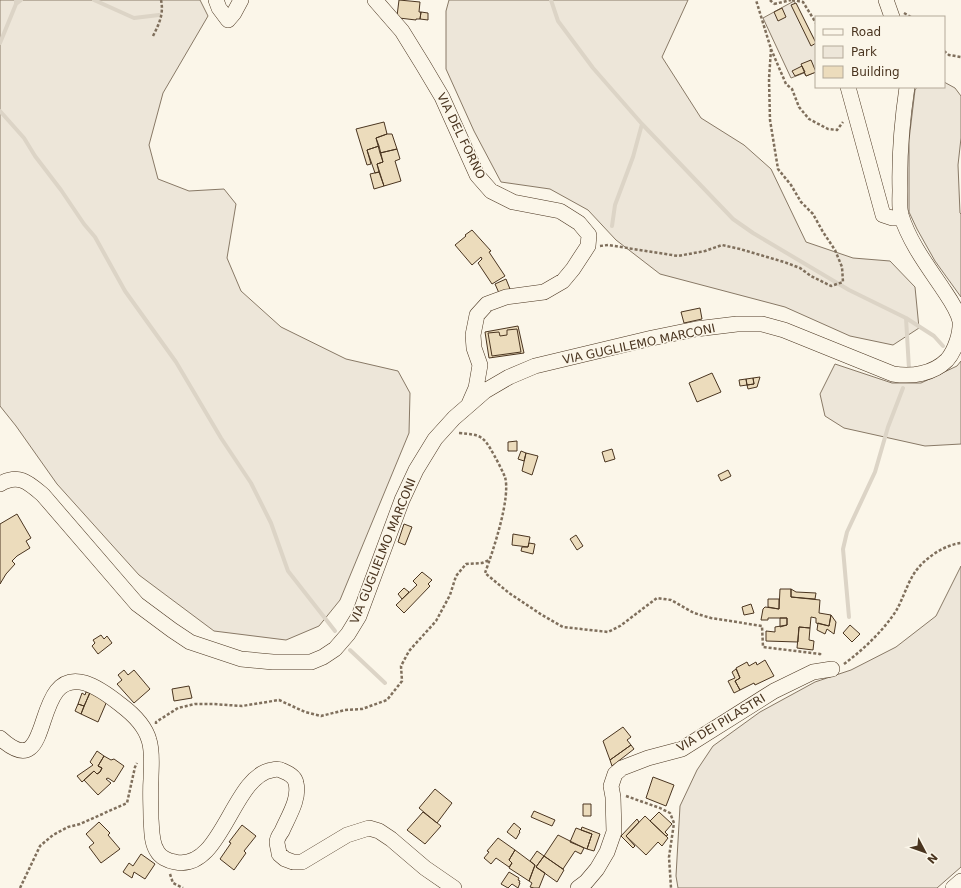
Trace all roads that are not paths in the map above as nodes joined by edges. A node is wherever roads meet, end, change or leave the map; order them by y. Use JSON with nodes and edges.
{"nodes":[{"id":1,"x":216,"y":0,"type":"edge"},
{"id":2,"x":241,"y":0,"type":"edge"},
{"id":3,"x":375,"y":0,"type":"edge"},
{"id":4,"x":886,"y":0,"type":"edge"},
{"id":5,"x":892,"y":16,"type":"edge"},
{"id":6,"x":848,"y":88,"type":"edge"},
{"id":7,"x":907,"y":88,"type":"edge"},
{"id":8,"x":901,"y":213,"type":"junction"},
{"id":9,"x":469,"y":405,"type":"junction"},
{"id":10,"x":443,"y":431,"type":"joint"},
{"id":11,"x":0,"y":484,"type":"edge"},
{"id":12,"x":832,"y":669,"type":"road end"},
{"id":13,"x":0,"y":738,"type":"edge"},
{"id":14,"x":961,"y":880,"type":"edge"},
{"id":15,"x":454,"y":888,"type":"edge"},
{"id":16,"x":578,"y":888,"type":"edge"},
{"id":17,"x":953,"y":888,"type":"edge"}],
"edges":[{"from":1,"to":2,"type":"street"},
{"from":3,"to":9,"type":"street","name":"VIA DEL FORNO"},
{"from":4,"to":5,"type":"street"},
{"from":6,"to":8,"type":"street"},
{"from":7,"to":8,"type":"street","name":"VIA GUGLILEMO MARCONI"},
{"from":8,"to":9,"type":"street","name":"VIA GUGLILEMO MARCONI"},
{"from":9,"to":10,"type":"street","name":"VIA GUGLILEMO MARCONI"},
{"from":10,"to":11,"type":"street","name":"VIA GUGLIELMO MARCONI"},
{"from":12,"to":16,"type":"street","name":"VIA DEI PILASTRI"},
{"from":13,"to":15,"type":"street"},
{"from":14,"to":17,"type":"street"}]}
